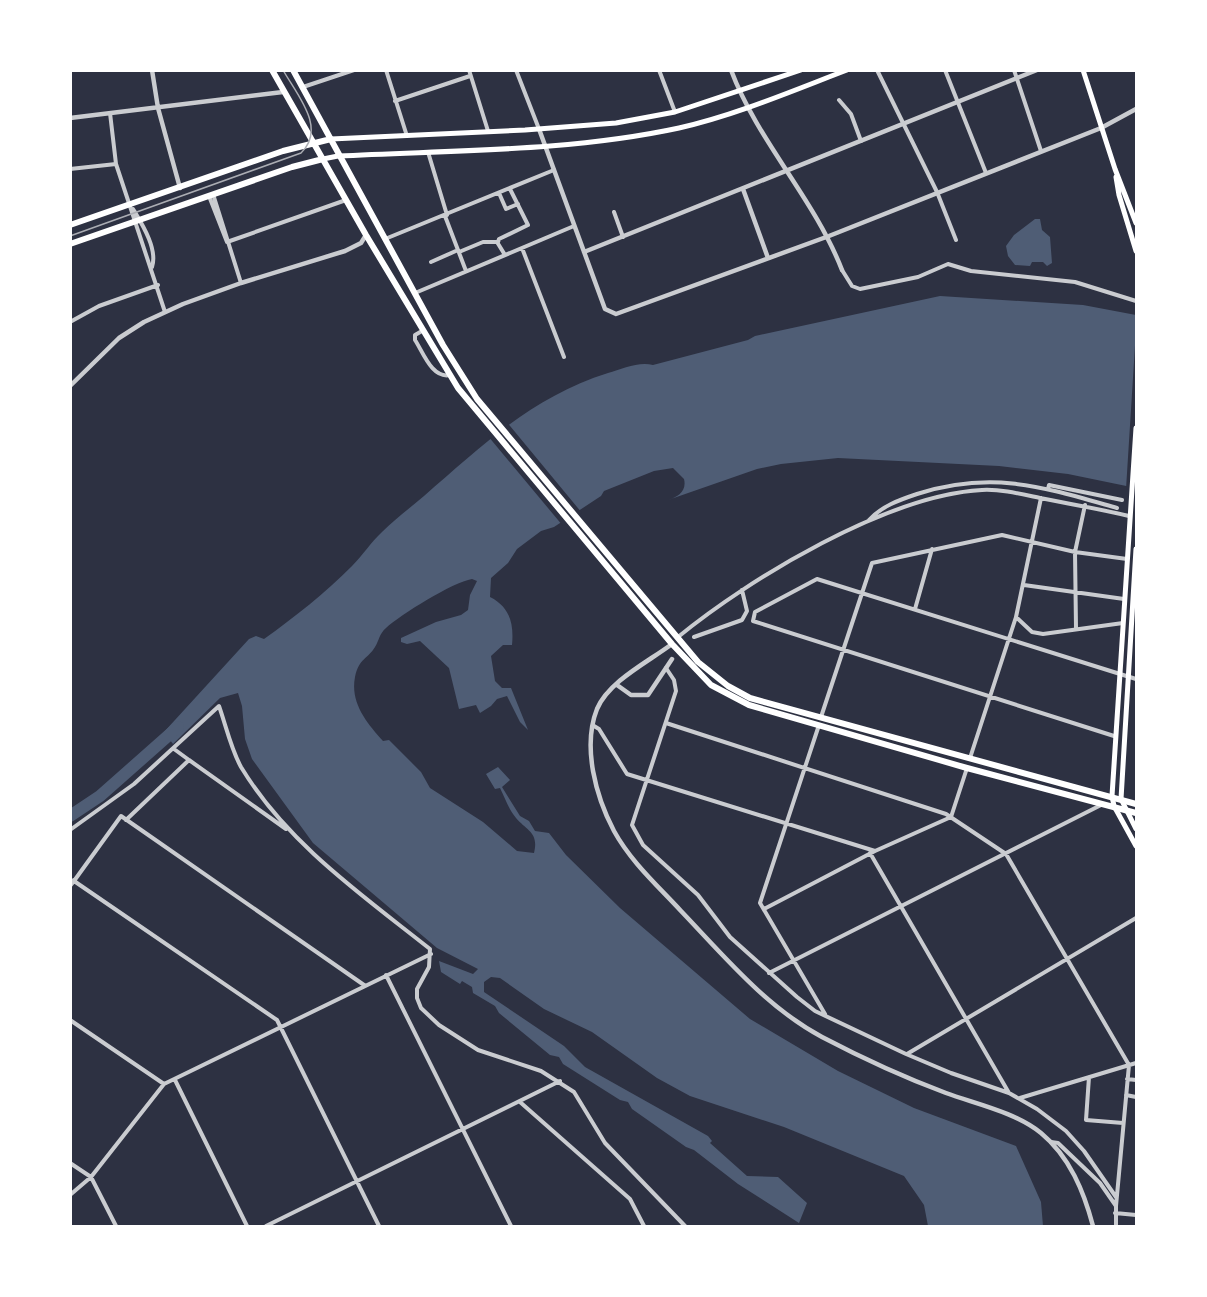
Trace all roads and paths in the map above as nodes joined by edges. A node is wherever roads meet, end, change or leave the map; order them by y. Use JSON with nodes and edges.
{"nodes":[{"id":1,"x":153,"y":70,"type":"edge"},
{"id":2,"x":272,"y":70,"type":"edge"},
{"id":3,"x":293,"y":70,"type":"edge"},
{"id":4,"x":354,"y":70,"type":"edge"},
{"id":5,"x":386,"y":70,"type":"edge"},
{"id":6,"x":469,"y":70,"type":"edge"},
{"id":7,"x":516,"y":70,"type":"edge"},
{"id":8,"x":659,"y":70,"type":"edge"},
{"id":9,"x":731,"y":70,"type":"edge"},
{"id":10,"x":801,"y":70,"type":"edge"},
{"id":11,"x":847,"y":70,"type":"edge"},
{"id":12,"x":878,"y":70,"type":"edge"},
{"id":13,"x":945,"y":70,"type":"edge"},
{"id":14,"x":1014,"y":70,"type":"edge"},
{"id":15,"x":1037,"y":70,"type":"edge"},
{"id":16,"x":1083,"y":70,"type":"edge"},
{"id":17,"x":470,"y":76,"type":"junction"},
{"id":18,"x":1017,"y":78,"type":"junction"},
{"id":19,"x":302,"y":88,"type":"junction"},
{"id":20,"x":283,"y":92,"type":"junction"},
{"id":21,"x":740,"y":93,"type":"junction"},
{"id":22,"x":839,"y":100,"type":"dead end"},
{"id":23,"x":395,"y":101,"type":"junction"},
{"id":24,"x":958,"y":102,"type":"junction"},
{"id":25,"x":747,"y":107,"type":"junction"},
{"id":26,"x":158,"y":108,"type":"junction"},
{"id":27,"x":1137,"y":109,"type":"edge"},
{"id":28,"x":675,"y":112,"type":"junction"},
{"id":29,"x":110,"y":114,"type":"junction"},
{"id":30,"x":70,"y":118,"type":"edge"},
{"id":31,"x":904,"y":124,"type":"junction"},
{"id":32,"x":1101,"y":128,"type":"junction"},
{"id":33,"x":539,"y":129,"type":"junction"},
{"id":34,"x":488,"y":131,"type":"junction"},
{"id":35,"x":406,"y":134,"type":"junction"},
{"id":36,"x":331,"y":139,"type":"junction"},
{"id":37,"x":861,"y":141,"type":"junction"},
{"id":38,"x":313,"y":142,"type":"junction"},
{"id":39,"x":546,"y":146,"type":"junction"},
{"id":40,"x":1041,"y":151,"type":"junction"},
{"id":41,"x":427,"y":152,"type":"junction"},
{"id":42,"x":338,"y":156,"type":"junction"},
{"id":43,"x":323,"y":159,"type":"junction"},
{"id":44,"x":116,"y":164,"type":"junction"},
{"id":45,"x":70,"y":169,"type":"edge"},
{"id":46,"x":1115,"y":169,"type":"junction"},
{"id":47,"x":554,"y":170,"type":"junction"},
{"id":48,"x":787,"y":171,"type":"junction"},
{"id":49,"x":986,"y":173,"type":"junction"},
{"id":50,"x":180,"y":188,"type":"junction"},
{"id":51,"x":510,"y":189,"type":"junction"},
{"id":52,"x":744,"y":189,"type":"junction"},
{"id":53,"x":937,"y":192,"type":"junction"},
{"id":54,"x":499,"y":193,"type":"junction"},
{"id":55,"x":211,"y":195,"type":"junction"},
{"id":56,"x":345,"y":200,"type":"junction"},
{"id":57,"x":130,"y":204,"type":"junction"},
{"id":58,"x":518,"y":204,"type":"junction"},
{"id":59,"x":614,"y":212,"type":"dead end"},
{"id":60,"x":446,"y":215,"type":"junction"},
{"id":61,"x":137,"y":221,"type":"junction"},
{"id":62,"x":1137,"y":223,"type":"edge"},
{"id":63,"x":70,"y":225,"type":"edge"},
{"id":64,"x":574,"y":226,"type":"junction"},
{"id":65,"x":366,"y":235,"type":"junction"},
{"id":66,"x":829,"y":236,"type":"junction"},
{"id":67,"x":623,"y":237,"type":"junction"},
{"id":68,"x":385,"y":239,"type":"junction"},
{"id":69,"x":957,"y":240,"type":"dead end"},
{"id":70,"x":228,"y":242,"type":"junction"},
{"id":71,"x":498,"y":242,"type":"junction"},
{"id":72,"x":70,"y":244,"type":"edge"},
{"id":73,"x":522,"y":248,"type":"junction"},
{"id":74,"x":459,"y":251,"type":"junction"},
{"id":75,"x":1137,"y":251,"type":"edge"},
{"id":76,"x":584,"y":252,"type":"junction"},
{"id":77,"x":505,"y":255,"type":"junction"},
{"id":78,"x":768,"y":258,"type":"junction"},
{"id":79,"x":430,"y":262,"type":"dead end"},
{"id":80,"x":152,"y":267,"type":"junction"},
{"id":81,"x":842,"y":270,"type":"joint"},
{"id":82,"x":466,"y":271,"type":"junction"},
{"id":83,"x":242,"y":283,"type":"junction"},
{"id":84,"x":158,"y":285,"type":"junction"},
{"id":85,"x":415,"y":293,"type":"junction"},
{"id":86,"x":1137,"y":301,"type":"edge"},
{"id":87,"x":165,"y":312,"type":"junction"},
{"id":88,"x":70,"y":322,"type":"edge"},
{"id":89,"x":422,"y":331,"type":"junction"},
{"id":90,"x":564,"y":357,"type":"dead end"},
{"id":91,"x":450,"y":375,"type":"junction"},
{"id":92,"x":70,"y":386,"type":"edge"},
{"id":93,"x":1137,"y":428,"type":"edge"},
{"id":94,"x":1048,"y":489,"type":"junction"},
{"id":95,"x":1041,"y":498,"type":"junction"},
{"id":96,"x":1122,"y":500,"type":"dead end"},
{"id":97,"x":1085,"y":506,"type":"junction"},
{"id":98,"x":1117,"y":508,"type":"dead end"},
{"id":99,"x":1130,"y":516,"type":"junction"},
{"id":100,"x":1137,"y":517,"type":"edge"},
{"id":101,"x":866,"y":523,"type":"junction"},
{"id":102,"x":1033,"y":542,"type":"junction"},
{"id":103,"x":932,"y":549,"type":"junction"},
{"id":104,"x":1137,"y":549,"type":"edge"},
{"id":105,"x":1076,"y":552,"type":"junction"},
{"id":106,"x":1127,"y":559,"type":"junction"},
{"id":107,"x":1135,"y":580,"type":"edge"},
{"id":108,"x":1024,"y":585,"type":"junction"},
{"id":109,"x":742,"y":590,"type":"junction"},
{"id":110,"x":863,"y":592,"type":"junction"},
{"id":111,"x":1076,"y":592,"type":"junction"},
{"id":112,"x":1124,"y":599,"type":"junction"},
{"id":113,"x":915,"y":609,"type":"junction"},
{"id":114,"x":1016,"y":617,"type":"junction"},
{"id":115,"x":1134,"y":619,"type":"edge"},
{"id":116,"x":1123,"y":623,"type":"junction"},
{"id":117,"x":1076,"y":628,"type":"junction"},
{"id":118,"x":676,"y":634,"type":"junction"},
{"id":119,"x":694,"y":637,"type":"dead end"},
{"id":120,"x":1009,"y":640,"type":"junction"},
{"id":121,"x":672,"y":644,"type":"junction"},
{"id":122,"x":843,"y":650,"type":"junction"},
{"id":123,"x":672,"y":659,"type":"dead end"},
{"id":124,"x":666,"y":668,"type":"junction"},
{"id":125,"x":1120,"y":675,"type":"junction"},
{"id":126,"x":1127,"y":678,"type":"junction"},
{"id":127,"x":1137,"y":679,"type":"edge"},
{"id":128,"x":617,"y":685,"type":"junction"},
{"id":129,"x":990,"y":697,"type":"junction"},
{"id":130,"x":821,"y":717,"type":"junction"},
{"id":131,"x":666,"y":723,"type":"junction"},
{"id":132,"x":819,"y":725,"type":"junction"},
{"id":133,"x":594,"y":726,"type":"junction"},
{"id":134,"x":1114,"y":736,"type":"junction"},
{"id":135,"x":174,"y":749,"type":"junction"},
{"id":136,"x":970,"y":758,"type":"junction"},
{"id":137,"x":189,"y":760,"type":"junction"},
{"id":138,"x":967,"y":768,"type":"junction"},
{"id":139,"x":805,"y":769,"type":"junction"},
{"id":140,"x":649,"y":780,"type":"junction"},
{"id":141,"x":1112,"y":796,"type":"junction"},
{"id":142,"x":1121,"y":799,"type":"junction"},
{"id":143,"x":1104,"y":803,"type":"junction"},
{"id":144,"x":1137,"y":804,"type":"edge"},
{"id":145,"x":1114,"y":806,"type":"junction"},
{"id":146,"x":1125,"y":809,"type":"junction"},
{"id":147,"x":1137,"y":813,"type":"edge"},
{"id":148,"x":951,"y":817,"type":"junction"},
{"id":149,"x":126,"y":820,"type":"junction"},
{"id":150,"x":786,"y":822,"type":"junction"},
{"id":151,"x":1137,"y":829,"type":"edge"},
{"id":152,"x":70,"y":830,"type":"edge"},
{"id":153,"x":296,"y":836,"type":"junction"},
{"id":154,"x":1137,"y":846,"type":"edge"},
{"id":155,"x":872,"y":852,"type":"junction"},
{"id":156,"x":1006,"y":854,"type":"junction"},
{"id":157,"x":72,"y":880,"type":"edge"},
{"id":158,"x":70,"y":886,"type":"edge"},
{"id":159,"x":901,"y":906,"type":"junction"},
{"id":160,"x":764,"y":909,"type":"junction"},
{"id":161,"x":1137,"y":918,"type":"edge"},
{"id":162,"x":430,"y":954,"type":"junction"},
{"id":163,"x":1068,"y":959,"type":"junction"},
{"id":164,"x":794,"y":960,"type":"junction"},
{"id":165,"x":769,"y":973,"type":"junction"},
{"id":166,"x":386,"y":975,"type":"junction"},
{"id":167,"x":364,"y":985,"type":"junction"},
{"id":168,"x":825,"y":1015,"type":"junction"},
{"id":169,"x":966,"y":1019,"type":"junction"},
{"id":170,"x":70,"y":1020,"type":"edge"},
{"id":171,"x":280,"y":1027,"type":"junction"},
{"id":172,"x":906,"y":1054,"type":"junction"},
{"id":173,"x":1137,"y":1062,"type":"edge"},
{"id":174,"x":1129,"y":1065,"type":"junction"},
{"id":175,"x":1089,"y":1077,"type":"junction"},
{"id":176,"x":1127,"y":1079,"type":"junction"},
{"id":177,"x":175,"y":1080,"type":"junction"},
{"id":178,"x":1137,"y":1080,"type":"edge"},
{"id":179,"x":560,"y":1081,"type":"junction"},
{"id":180,"x":164,"y":1084,"type":"junction"},
{"id":181,"x":1009,"y":1093,"type":"junction"},
{"id":182,"x":1126,"y":1095,"type":"junction"},
{"id":183,"x":1137,"y":1097,"type":"edge"},
{"id":184,"x":1020,"y":1098,"type":"junction"},
{"id":185,"x":520,"y":1102,"type":"junction"},
{"id":186,"x":1123,"y":1123,"type":"junction"},
{"id":187,"x":462,"y":1130,"type":"junction"},
{"id":188,"x":1050,"y":1142,"type":"junction"},
{"id":189,"x":70,"y":1163,"type":"edge"},
{"id":190,"x":91,"y":1177,"type":"junction"},
{"id":191,"x":357,"y":1182,"type":"junction"},
{"id":192,"x":70,"y":1195,"type":"edge"},
{"id":193,"x":1116,"y":1197,"type":"junction"},
{"id":194,"x":1116,"y":1206,"type":"junction"},
{"id":195,"x":1115,"y":1213,"type":"junction"},
{"id":196,"x":1137,"y":1215,"type":"edge"},
{"id":197,"x":116,"y":1227,"type":"edge"},
{"id":198,"x":247,"y":1227,"type":"edge"},
{"id":199,"x":266,"y":1227,"type":"edge"},
{"id":200,"x":379,"y":1227,"type":"edge"},
{"id":201,"x":511,"y":1227,"type":"edge"},
{"id":202,"x":644,"y":1227,"type":"edge"},
{"id":203,"x":685,"y":1227,"type":"edge"},
{"id":204,"x":1093,"y":1227,"type":"edge"},
{"id":205,"x":1116,"y":1227,"type":"edge"}],
"edges":[{"from":1,"to":26,"type":"street"},
{"from":2,"to":20,"type":"highway"},
{"from":3,"to":19,"type":"highway"},
{"from":4,"to":19,"type":"street"},
{"from":5,"to":23,"type":"street"},
{"from":6,"to":17,"type":"street"},
{"from":7,"to":33,"type":"street"},
{"from":8,"to":28,"type":"street"},
{"from":9,"to":21,"type":"street"},
{"from":10,"to":21,"type":"main road"},
{"from":11,"to":25,"type":"main road"},
{"from":12,"to":31,"type":"street"},
{"from":13,"to":24,"type":"street"},
{"from":14,"to":18,"type":"street"},
{"from":15,"to":18,"type":"street"},
{"from":16,"to":32,"type":"main road"},
{"from":17,"to":23,"type":"street"},
{"from":17,"to":34,"type":"street"},
{"from":18,"to":24,"type":"street"},
{"from":18,"to":40,"type":"street"},
{"from":19,"to":36,"type":"highway"},
{"from":20,"to":26,"type":"street"},
{"from":20,"to":38,"type":"highway"},
{"from":21,"to":25,"type":"street"},
{"from":21,"to":28,"type":"main road"},
{"from":22,"to":37,"type":"street"},
{"from":23,"to":35,"type":"street"},
{"from":24,"to":31,"type":"street"},
{"from":24,"to":49,"type":"street"},
{"from":25,"to":39,"type":"main road"},
{"from":25,"to":48,"type":"street"},
{"from":26,"to":29,"type":"street"},
{"from":26,"to":50,"type":"street"},
{"from":27,"to":32,"type":"street"},
{"from":28,"to":33,"type":"main road"},
{"from":29,"to":30,"type":"street"},
{"from":29,"to":44,"type":"street"},
{"from":31,"to":37,"type":"street"},
{"from":31,"to":53,"type":"street"},
{"from":32,"to":40,"type":"street"},
{"from":32,"to":46,"type":"main road"},
{"from":33,"to":34,"type":"main road"},
{"from":33,"to":39,"type":"street"},
{"from":34,"to":35,"type":"main road"},
{"from":35,"to":36,"type":"main road"},
{"from":36,"to":38,"type":"highway"},
{"from":36,"to":42,"type":"highway"},
{"from":37,"to":48,"type":"street"},
{"from":38,"to":43,"type":"highway"},
{"from":38,"to":50,"type":"highway"},
{"from":39,"to":41,"type":"main road"},
{"from":39,"to":47,"type":"street"},
{"from":40,"to":49,"type":"street"},
{"from":41,"to":42,"type":"main road"},
{"from":41,"to":60,"type":"street"},
{"from":42,"to":43,"type":"main road"},
{"from":42,"to":68,"type":"highway"},
{"from":43,"to":55,"type":"highway"},
{"from":43,"to":56,"type":"highway"},
{"from":44,"to":45,"type":"street"},
{"from":44,"to":57,"type":"street"},
{"from":46,"to":62,"type":"main road"},
{"from":46,"to":75,"type":"main road"},
{"from":47,"to":51,"type":"street"},
{"from":47,"to":64,"type":"street"},
{"from":48,"to":52,"type":"street"},
{"from":48,"to":66,"type":"street"},
{"from":49,"to":53,"type":"street"},
{"from":50,"to":57,"type":"highway"},
{"from":51,"to":54,"type":"street"},
{"from":51,"to":58,"type":"street"},
{"from":52,"to":67,"type":"street"},
{"from":52,"to":78,"type":"street"},
{"from":53,"to":66,"type":"street"},
{"from":53,"to":69,"type":"street"},
{"from":54,"to":58,"type":"street"},
{"from":54,"to":60,"type":"street"},
{"from":55,"to":61,"type":"highway"},
{"from":55,"to":70,"type":"street"},
{"from":56,"to":65,"type":"highway"},
{"from":56,"to":70,"type":"street"},
{"from":57,"to":61,"type":"street"},
{"from":57,"to":63,"type":"highway"},
{"from":58,"to":71,"type":"street"},
{"from":59,"to":67,"type":"street"},
{"from":60,"to":68,"type":"street"},
{"from":60,"to":74,"type":"street"},
{"from":61,"to":72,"type":"highway"},
{"from":61,"to":80,"type":"street"},
{"from":61,"to":80,"type":"street"},
{"from":64,"to":73,"type":"street"},
{"from":64,"to":76,"type":"street"},
{"from":65,"to":83,"type":"street"},
{"from":65,"to":89,"type":"highway"},
{"from":66,"to":78,"type":"street"},
{"from":66,"to":81,"type":"street"},
{"from":67,"to":76,"type":"street"},
{"from":68,"to":85,"type":"highway"},
{"from":70,"to":83,"type":"street"},
{"from":71,"to":74,"type":"street"},
{"from":71,"to":77,"type":"street"},
{"from":73,"to":77,"type":"street"},
{"from":73,"to":90,"type":"street"},
{"from":74,"to":79,"type":"street"},
{"from":74,"to":82,"type":"street"},
{"from":76,"to":78,"type":"street"},
{"from":77,"to":82,"type":"street"},
{"from":80,"to":84,"type":"street"},
{"from":81,"to":86,"type":"street"},
{"from":82,"to":85,"type":"street"},
{"from":83,"to":87,"type":"street"},
{"from":84,"to":87,"type":"street"},
{"from":84,"to":88,"type":"street"},
{"from":85,"to":118,"type":"highway"},
{"from":87,"to":92,"type":"street"},
{"from":89,"to":91,"type":"highway"},
{"from":89,"to":91,"type":"street"},
{"from":91,"to":121,"type":"highway"},
{"from":93,"to":99,"type":"main road"},
{"from":94,"to":96,"type":"street"},
{"from":94,"to":98,"type":"street"},
{"from":94,"to":101,"type":"street"},
{"from":95,"to":97,"type":"street"},
{"from":95,"to":101,"type":"street"},
{"from":95,"to":102,"type":"street"},
{"from":97,"to":99,"type":"street"},
{"from":97,"to":105,"type":"street"},
{"from":99,"to":100,"type":"main road"},
{"from":99,"to":106,"type":"main road"},
{"from":101,"to":109,"type":"street"},
{"from":102,"to":103,"type":"street"},
{"from":102,"to":105,"type":"street"},
{"from":102,"to":108,"type":"street"},
{"from":103,"to":110,"type":"street"},
{"from":103,"to":113,"type":"street"},
{"from":104,"to":107,"type":"main road"},
{"from":105,"to":106,"type":"street"},
{"from":105,"to":111,"type":"street"},
{"from":106,"to":112,"type":"main road"},
{"from":107,"to":115,"type":"main road"},
{"from":108,"to":111,"type":"street"},
{"from":108,"to":114,"type":"street"},
{"from":109,"to":118,"type":"street"},
{"from":109,"to":119,"type":"street"},
{"from":110,"to":113,"type":"street"},
{"from":110,"to":122,"type":"street"},
{"from":110,"to":122,"type":"street"},
{"from":111,"to":112,"type":"street"},
{"from":111,"to":117,"type":"street"},
{"from":112,"to":116,"type":"main road"},
{"from":113,"to":120,"type":"street"},
{"from":114,"to":117,"type":"street"},
{"from":114,"to":120,"type":"street"},
{"from":115,"to":126,"type":"main road"},
{"from":116,"to":117,"type":"street"},
{"from":116,"to":125,"type":"main road"},
{"from":118,"to":130,"type":"highway"},
{"from":120,"to":125,"type":"street"},
{"from":120,"to":129,"type":"street"},
{"from":121,"to":128,"type":"street"},
{"from":121,"to":132,"type":"highway"},
{"from":122,"to":129,"type":"street"},
{"from":122,"to":130,"type":"street"},
{"from":123,"to":124,"type":"street"},
{"from":124,"to":128,"type":"street"},
{"from":124,"to":131,"type":"street"},
{"from":125,"to":126,"type":"street"},
{"from":125,"to":134,"type":"main road"},
{"from":126,"to":127,"type":"street"},
{"from":126,"to":142,"type":"main road"},
{"from":128,"to":133,"type":"street"},
{"from":129,"to":134,"type":"street"},
{"from":129,"to":136,"type":"street"},
{"from":130,"to":136,"type":"highway"},
{"from":131,"to":139,"type":"street"},
{"from":131,"to":140,"type":"street"},
{"from":132,"to":138,"type":"highway"},
{"from":132,"to":139,"type":"street"},
{"from":133,"to":140,"type":"street"},
{"from":133,"to":188,"type":"street"},
{"from":134,"to":141,"type":"main road"},
{"from":135,"to":137,"type":"street"},
{"from":135,"to":152,"type":"street"},
{"from":135,"to":153,"type":"street"},
{"from":136,"to":141,"type":"highway"},
{"from":137,"to":149,"type":"street"},
{"from":137,"to":153,"type":"street"},
{"from":138,"to":143,"type":"highway"},
{"from":138,"to":148,"type":"street"},
{"from":139,"to":148,"type":"street"},
{"from":139,"to":150,"type":"street"},
{"from":140,"to":150,"type":"street"},
{"from":140,"to":165,"type":"street"},
{"from":141,"to":142,"type":"highway"},
{"from":141,"to":145,"type":"main road"},
{"from":142,"to":144,"type":"highway"},
{"from":142,"to":146,"type":"main road"},
{"from":143,"to":145,"type":"highway"},
{"from":143,"to":156,"type":"street"},
{"from":145,"to":146,"type":"highway"},
{"from":145,"to":154,"type":"main road"},
{"from":146,"to":147,"type":"highway"},
{"from":146,"to":151,"type":"main road"},
{"from":148,"to":155,"type":"street"},
{"from":148,"to":156,"type":"street"},
{"from":149,"to":157,"type":"street"},
{"from":149,"to":167,"type":"street"},
{"from":150,"to":155,"type":"street"},
{"from":150,"to":160,"type":"street"},
{"from":153,"to":162,"type":"street"},
{"from":155,"to":159,"type":"street"},
{"from":155,"to":160,"type":"street"},
{"from":156,"to":159,"type":"street"},
{"from":156,"to":163,"type":"street"},
{"from":157,"to":158,"type":"street"},
{"from":157,"to":171,"type":"street"},
{"from":159,"to":164,"type":"street"},
{"from":159,"to":169,"type":"street"},
{"from":160,"to":164,"type":"street"},
{"from":161,"to":163,"type":"street"},
{"from":162,"to":166,"type":"street"},
{"from":162,"to":179,"type":"street"},
{"from":163,"to":169,"type":"street"},
{"from":163,"to":174,"type":"street"},
{"from":164,"to":165,"type":"street"},
{"from":164,"to":168,"type":"street"},
{"from":165,"to":168,"type":"street"},
{"from":166,"to":167,"type":"street"},
{"from":166,"to":187,"type":"street"},
{"from":167,"to":171,"type":"street"},
{"from":168,"to":172,"type":"street"},
{"from":169,"to":172,"type":"street"},
{"from":169,"to":181,"type":"street"},
{"from":170,"to":180,"type":"street"},
{"from":171,"to":177,"type":"street"},
{"from":171,"to":191,"type":"street"},
{"from":172,"to":181,"type":"street"},
{"from":173,"to":174,"type":"street"},
{"from":174,"to":175,"type":"street"},
{"from":174,"to":176,"type":"street"},
{"from":175,"to":184,"type":"street"},
{"from":175,"to":186,"type":"street"},
{"from":176,"to":178,"type":"street"},
{"from":176,"to":182,"type":"street"},
{"from":177,"to":180,"type":"street"},
{"from":177,"to":198,"type":"street"},
{"from":179,"to":185,"type":"street"},
{"from":179,"to":203,"type":"street"},
{"from":180,"to":190,"type":"street"},
{"from":181,"to":184,"type":"street"},
{"from":182,"to":183,"type":"street"},
{"from":182,"to":186,"type":"street"},
{"from":184,"to":193,"type":"street"},
{"from":185,"to":187,"type":"street"},
{"from":185,"to":202,"type":"street"},
{"from":186,"to":193,"type":"street"},
{"from":187,"to":191,"type":"street"},
{"from":187,"to":201,"type":"street"},
{"from":188,"to":194,"type":"street"},
{"from":188,"to":204,"type":"street"},
{"from":189,"to":190,"type":"street"},
{"from":190,"to":192,"type":"street"},
{"from":190,"to":197,"type":"street"},
{"from":191,"to":199,"type":"street"},
{"from":191,"to":200,"type":"street"},
{"from":193,"to":194,"type":"street"},
{"from":194,"to":195,"type":"street"},
{"from":195,"to":196,"type":"street"},
{"from":195,"to":205,"type":"street"}]}
